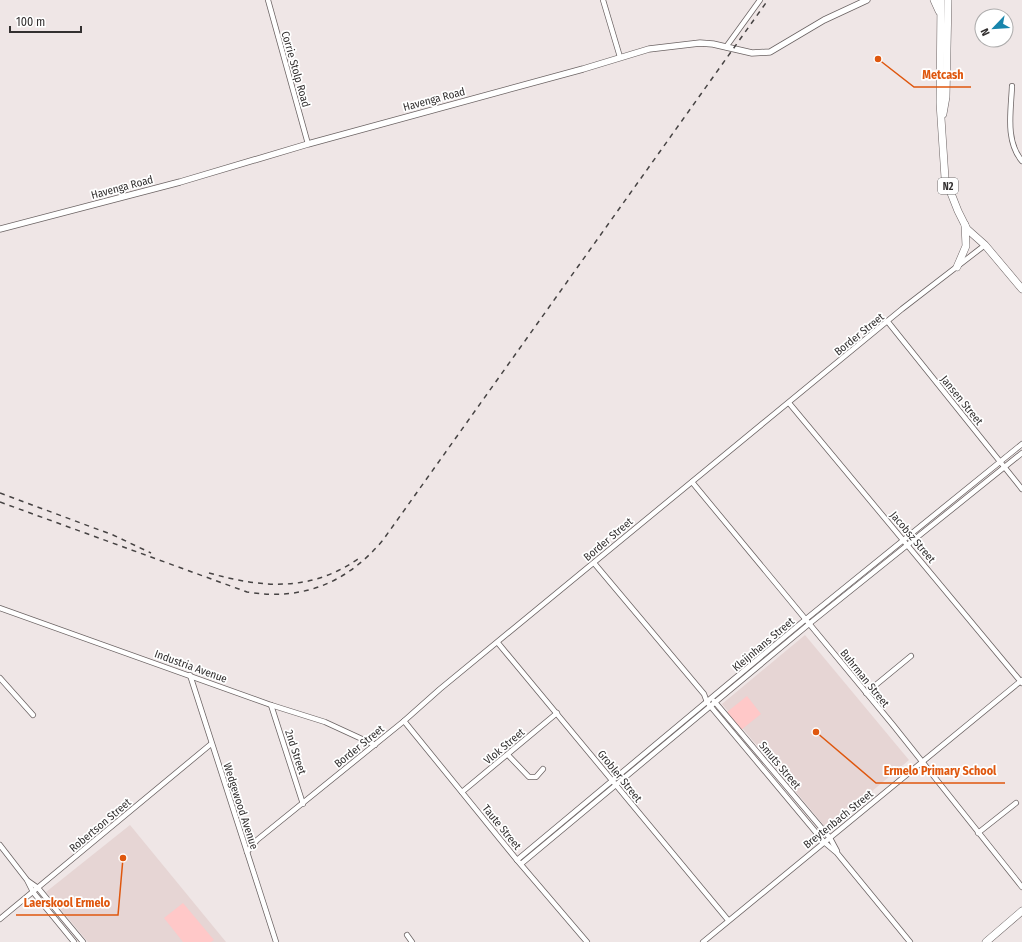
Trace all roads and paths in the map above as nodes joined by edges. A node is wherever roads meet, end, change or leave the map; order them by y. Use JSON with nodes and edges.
{"nodes":[{"id":1,"x":268,"y":0,"type":"edge"},
{"id":2,"x":604,"y":0,"type":"edge"},
{"id":3,"x":760,"y":0,"type":"edge"},
{"id":4,"x":866,"y":0,"type":"edge"},
{"id":5,"x":934,"y":0,"type":"edge"},
{"id":6,"x":941,"y":0,"type":"edge"},
{"id":7,"x":948,"y":0,"type":"edge"},
{"id":8,"x":955,"y":0,"type":"edge"},
{"id":9,"x":948,"y":10,"type":"junction"},
{"id":10,"x":941,"y":15,"type":"junction"},
{"id":11,"x":726,"y":47,"type":"junction"},
{"id":12,"x":620,"y":57,"type":"junction"},
{"id":13,"x":1012,"y":86,"type":"dead end"},
{"id":14,"x":942,"y":116,"type":"junction"},
{"id":15,"x":308,"y":144,"type":"junction"},
{"id":16,"x":1022,"y":161,"type":"edge"},
{"id":17,"x":965,"y":225,"type":"junction"},
{"id":18,"x":0,"y":229,"type":"edge"},
{"id":19,"x":985,"y":245,"type":"junction"},
{"id":20,"x":957,"y":267,"type":"junction"},
{"id":21,"x":1022,"y":289,"type":"edge"},
{"id":22,"x":888,"y":322,"type":"junction"},
{"id":23,"x":789,"y":403,"type":"junction"},
{"id":24,"x":1022,"y":444,"type":"edge"},
{"id":25,"x":1022,"y":453,"type":"edge"},
{"id":26,"x":1001,"y":462,"type":"junction"},
{"id":27,"x":1005,"y":467,"type":"junction"},
{"id":28,"x":692,"y":482,"type":"junction"},
{"id":29,"x":1022,"y":489,"type":"edge"},
{"id":30,"x":904,"y":540,"type":"junction"},
{"id":31,"x":908,"y":545,"type":"junction"},
{"id":32,"x":594,"y":563,"type":"junction"},
{"id":33,"x":0,"y":608,"type":"edge"},
{"id":34,"x":808,"y":621,"type":"junction"},
{"id":35,"x":498,"y":643,"type":"junction"},
{"id":36,"x":911,"y":656,"type":"dead end"},
{"id":37,"x":190,"y":675,"type":"junction"},
{"id":38,"x":0,"y":678,"type":"edge"},
{"id":39,"x":1022,"y":682,"type":"edge"},
{"id":40,"x":866,"y":693,"type":"junction"},
{"id":41,"x":711,"y":702,"type":"junction"},
{"id":42,"x":271,"y":705,"type":"junction"},
{"id":43,"x":557,"y":714,"type":"junction"},
{"id":44,"x":33,"y":715,"type":"dead end"},
{"id":45,"x":404,"y":721,"type":"junction"},
{"id":46,"x":211,"y":744,"type":"junction"},
{"id":47,"x":375,"y":745,"type":"junction"},
{"id":48,"x":508,"y":755,"type":"junction"},
{"id":49,"x":922,"y":762,"type":"junction"},
{"id":50,"x":544,"y":769,"type":"dead end"},
{"id":51,"x":614,"y":782,"type":"junction"},
{"id":52,"x":462,"y":792,"type":"junction"},
{"id":53,"x":1016,"y":803,"type":"dead end"},
{"id":54,"x":303,"y":804,"type":"junction"},
{"id":55,"x":978,"y":833,"type":"junction"},
{"id":56,"x":830,"y":838,"type":"junction"},
{"id":57,"x":824,"y":842,"type":"junction"},
{"id":58,"x":0,"y":845,"type":"edge"},
{"id":59,"x":247,"y":852,"type":"junction"},
{"id":60,"x":837,"y":853,"type":"junction"},
{"id":61,"x":517,"y":860,"type":"junction"},
{"id":62,"x":521,"y":864,"type":"junction"},
{"id":63,"x":27,"y":880,"type":"junction"},
{"id":64,"x":1022,"y":887,"type":"edge"},
{"id":65,"x":38,"y":888,"type":"junction"},
{"id":66,"x":33,"y":892,"type":"junction"},
{"id":67,"x":1022,"y":911,"type":"edge"},
{"id":68,"x":0,"y":919,"type":"edge"},
{"id":69,"x":728,"y":920,"type":"junction"},
{"id":70,"x":407,"y":935,"type":"dead end"},
{"id":71,"x":585,"y":940,"type":"edge"},
{"id":72,"x":74,"y":942,"type":"edge"},
{"id":73,"x":83,"y":942,"type":"edge"},
{"id":74,"x":276,"y":942,"type":"edge"},
{"id":75,"x":412,"y":942,"type":"edge"},
{"id":76,"x":578,"y":942,"type":"edge"},
{"id":77,"x":703,"y":942,"type":"edge"},
{"id":78,"x":910,"y":942,"type":"edge"},
{"id":79,"x":986,"y":942,"type":"edge"}],
"edges":[{"from":1,"to":15,"type":"street","name":"Corrie Stolp Road"},
{"from":2,"to":12,"type":"street"},
{"from":3,"to":11,"type":"street"},
{"from":4,"to":11,"type":"street","name":"Havenga Road"},
{"from":5,"to":10,"type":"highway"},
{"from":6,"to":10,"type":"highway","number":"N2"},
{"from":7,"to":9,"type":"highway","number":"N2"},
{"from":8,"to":9,"type":"highway"},
{"from":9,"to":14,"type":"highway","number":"N2"},
{"from":10,"to":14,"type":"highway","number":"N2"},
{"from":11,"to":12,"type":"street","name":"Havenga Road"},
{"from":12,"to":15,"type":"street","name":"Havenga Road"},
{"from":13,"to":16,"type":"street"},
{"from":14,"to":17,"type":"highway","number":"N2"},
{"from":15,"to":18,"type":"street","name":"Havenga Road"},
{"from":17,"to":19,"type":"highway","number":"N2"},
{"from":17,"to":20,"type":"highway"},
{"from":19,"to":20,"type":"street","name":"Border Street"},
{"from":19,"to":21,"type":"highway","number":"N2"},
{"from":20,"to":22,"type":"street","name":"Border Street"},
{"from":22,"to":23,"type":"street","name":"Border Street"},
{"from":22,"to":26,"type":"street","name":"Jansen Street"},
{"from":23,"to":28,"type":"street","name":"Border Street"},
{"from":23,"to":30,"type":"street","name":"Jacobsz Street"},
{"from":24,"to":26,"type":"street","name":"Kleijnhans Street"},
{"from":25,"to":27,"type":"street","name":"Kleijnhans Street"},
{"from":26,"to":27,"type":"street","name":"Jansen Street"},
{"from":26,"to":30,"type":"street","name":"Kleijnhans Street"},
{"from":27,"to":29,"type":"street","name":"Jansen Street"},
{"from":27,"to":31,"type":"street","name":"Kleijnhans Street"},
{"from":28,"to":32,"type":"street","name":"Border Street"},
{"from":28,"to":34,"type":"street","name":"Buhrman Street"},
{"from":30,"to":31,"type":"street","name":"Jacobsz Street"},
{"from":30,"to":34,"type":"street","name":"Kleijnhans Street"},
{"from":31,"to":34,"type":"street","name":"Kleijnhans Street"},
{"from":31,"to":39,"type":"street","name":"Jacobsz Street"},
{"from":32,"to":35,"type":"street","name":"Border Street"},
{"from":32,"to":41,"type":"street","name":"Smuts Street"},
{"from":33,"to":37,"type":"street","name":"Industria Avenue"},
{"from":34,"to":40,"type":"street","name":"Buhrman Street"},
{"from":34,"to":41,"type":"street","name":"Kleijnhans Street"},
{"from":35,"to":43,"type":"street","name":"Grobler Street"},
{"from":35,"to":45,"type":"street","name":"Border Street"},
{"from":36,"to":40,"type":"street"},
{"from":37,"to":42,"type":"street","name":"Industria Avenue"},
{"from":37,"to":46,"type":"street","name":"Wedgewood Avenue"},
{"from":38,"to":44,"type":"street"},
{"from":39,"to":49,"type":"street","name":"Breytenbach Street"},
{"from":40,"to":49,"type":"street","name":"Buhrman Street"},
{"from":41,"to":51,"type":"street","name":"Kleijnhans Street"},
{"from":41,"to":56,"type":"street","name":"Smuts Street"},
{"from":41,"to":57,"type":"street","name":"Smuts Street"},
{"from":42,"to":47,"type":"street","name":"Industria Avenue"},
{"from":42,"to":54,"type":"street","name":"2nd Street"},
{"from":43,"to":48,"type":"street","name":"Vlok Street"},
{"from":43,"to":51,"type":"street","name":"Grobler Street"},
{"from":45,"to":47,"type":"street","name":"Border Street"},
{"from":45,"to":52,"type":"street","name":"Taute Street"},
{"from":46,"to":59,"type":"street","name":"Wedgewood Avenue"},
{"from":46,"to":65,"type":"street","name":"Robertson Street"},
{"from":47,"to":54,"type":"street","name":"Border Street"},
{"from":48,"to":50,"type":"street"},
{"from":48,"to":52,"type":"street","name":"Vlok Street"},
{"from":49,"to":55,"type":"street","name":"Buhrman Street"},
{"from":49,"to":56,"type":"street","name":"Breytenbach Street"},
{"from":51,"to":61,"type":"street","name":"Kleijnhans Street"},
{"from":51,"to":62,"type":"street","name":"Kleijnhans Street"},
{"from":51,"to":69,"type":"street","name":"Grobler Street"},
{"from":52,"to":61,"type":"street","name":"Taute Street"},
{"from":53,"to":55,"type":"street"},
{"from":54,"to":59,"type":"street","name":"Border Street"},
{"from":55,"to":64,"type":"street","name":"Buhrman Street"},
{"from":56,"to":57,"type":"street","name":"Breytenbach Street"},
{"from":56,"to":60,"type":"street","name":"Smuts Street"},
{"from":57,"to":60,"type":"street","name":"Smuts Street"},
{"from":57,"to":69,"type":"street","name":"Breytenbach Street"},
{"from":58,"to":63,"type":"street"},
{"from":59,"to":74,"type":"street","name":"Wedgewood Avenue"},
{"from":60,"to":78,"type":"street","name":"Smuts Street"},
{"from":61,"to":62,"type":"street","name":"Taute Street"},
{"from":62,"to":71,"type":"street","name":"Taute Street"},
{"from":63,"to":65,"type":"street"},
{"from":63,"to":66,"type":"street"},
{"from":65,"to":66,"type":"street","name":"Robertson Street"},
{"from":65,"to":73,"type":"street"},
{"from":66,"to":68,"type":"street","name":"Robertson Street"},
{"from":66,"to":72,"type":"street"},
{"from":67,"to":79,"type":"highway"},
{"from":69,"to":77,"type":"street","name":"Breytenbach Street"},
{"from":70,"to":75,"type":"street"},
{"from":71,"to":76,"type":"street"}]}
